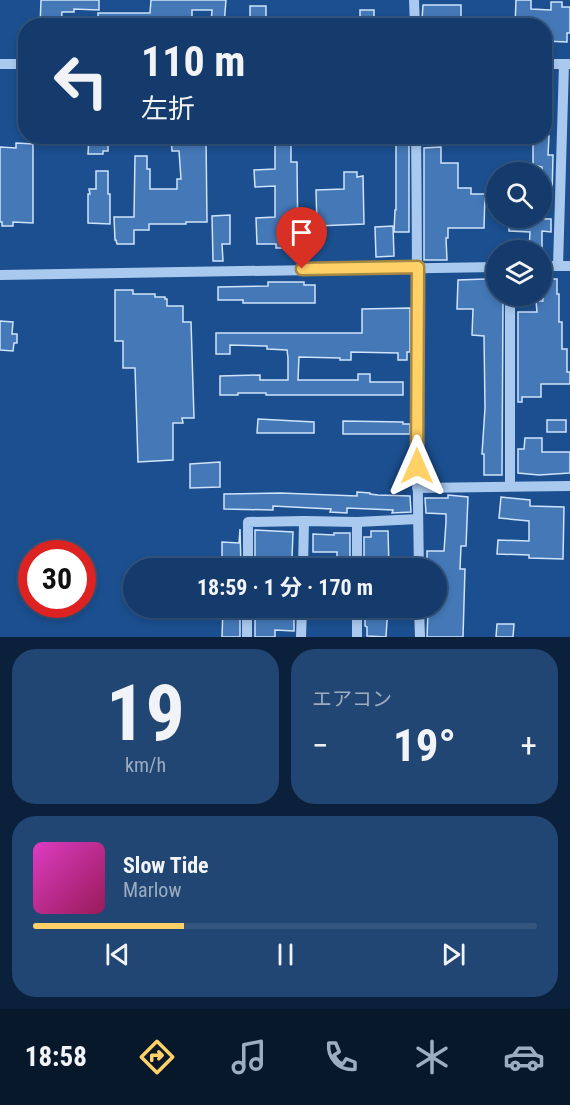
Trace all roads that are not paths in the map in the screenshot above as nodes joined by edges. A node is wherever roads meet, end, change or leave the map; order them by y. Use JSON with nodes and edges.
{"nodes":[{"id":1,"x":414,"y":0,"type":"edge"},
{"id":2,"x":415,"y":18,"type":"edge"},
{"id":3,"x":0,"y":64,"type":"edge"},
{"id":4,"x":18,"y":64,"type":"edge"},
{"id":5,"x":567,"y":64,"type":"edge"},
{"id":6,"x":416,"y":144,"type":"edge"},
{"id":7,"x":552,"y":266,"type":"edge"},
{"id":8,"x":558,"y":266,"type":"junction"},
{"id":9,"x":570,"y":266,"type":"edge"},
{"id":10,"x":418,"y":267,"type":"junction"},
{"id":11,"x":486,"y":267,"type":"edge"},
{"id":12,"x":0,"y":275,"type":"edge"},
{"id":13,"x":510,"y":306,"type":"edge"},
{"id":14,"x":510,"y":486,"type":"junction"},
{"id":15,"x":570,"y":486,"type":"edge"},
{"id":16,"x":417,"y":488,"type":"junction"},
{"id":17,"x":418,"y":519,"type":"junction"},
{"id":18,"x":304,"y":521,"type":"junction"},
{"id":19,"x":357,"y":522,"type":"junction"},
{"id":20,"x":248,"y":558,"type":"edge"},
{"id":21,"x":303,"y":558,"type":"edge"},
{"id":22,"x":357,"y":558,"type":"edge"},
{"id":23,"x":418,"y":558,"type":"edge"},
{"id":24,"x":247,"y":618,"type":"edge"},
{"id":25,"x":302,"y":618,"type":"edge"},
{"id":26,"x":357,"y":618,"type":"edge"},
{"id":27,"x":419,"y":618,"type":"edge"},
{"id":28,"x":247,"y":637,"type":"edge"},
{"id":29,"x":301,"y":637,"type":"edge"},
{"id":30,"x":357,"y":637,"type":"edge"},
{"id":31,"x":420,"y":637,"type":"edge"}],
"edges":[{"from":1,"to":2,"type":"street"},
{"from":3,"to":4,"type":"street"},
{"from":5,"to":8,"type":"street"},
{"from":6,"to":10,"type":"street"},
{"from":7,"to":8,"type":"street"},
{"from":8,"to":9,"type":"street"},
{"from":10,"to":11,"type":"street"},
{"from":10,"to":12,"type":"street"},
{"from":10,"to":16,"type":"street"},
{"from":13,"to":14,"type":"street"},
{"from":14,"to":15,"type":"street"},
{"from":14,"to":16,"type":"street"},
{"from":16,"to":17,"type":"street"},
{"from":17,"to":19,"type":"street"},
{"from":17,"to":23,"type":"street"},
{"from":18,"to":19,"type":"street"},
{"from":18,"to":20,"type":"street"},
{"from":18,"to":21,"type":"street"},
{"from":19,"to":22,"type":"street"},
{"from":24,"to":28,"type":"street"},
{"from":25,"to":29,"type":"street"},
{"from":26,"to":30,"type":"street"},
{"from":27,"to":31,"type":"street"}]}
